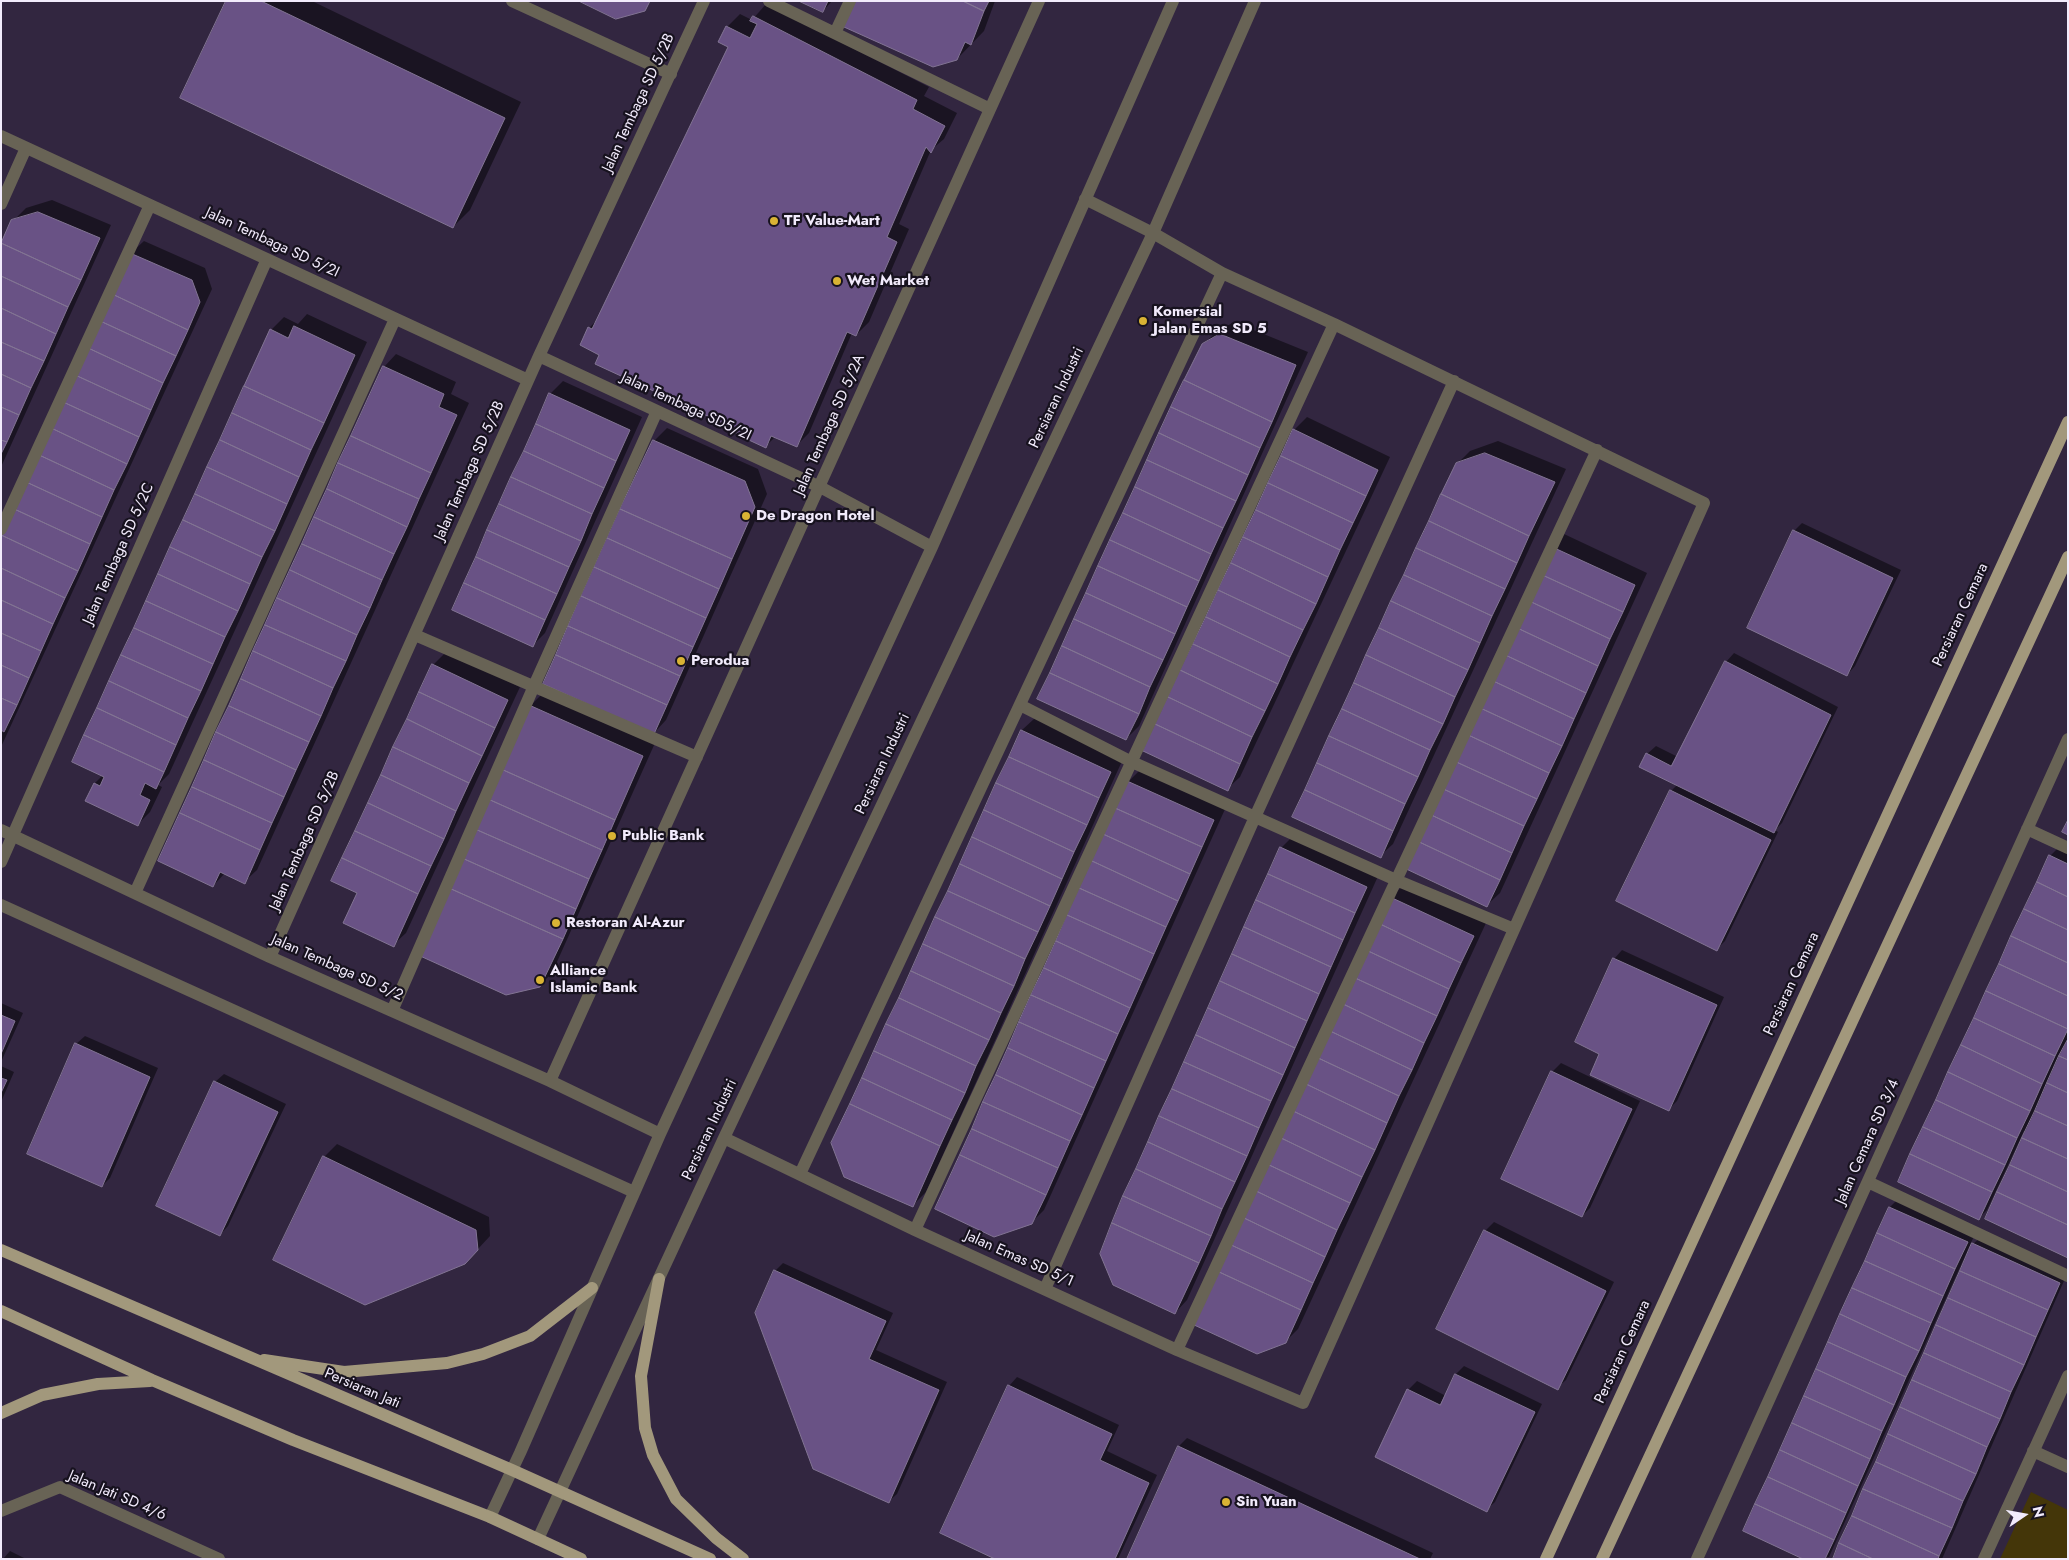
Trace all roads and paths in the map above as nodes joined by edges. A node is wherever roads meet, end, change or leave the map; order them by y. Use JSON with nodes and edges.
{"nodes":[{"id":1,"x":512,"y":1,"type":"edge"},
{"id":2,"x":704,"y":1,"type":"edge"},
{"id":3,"x":770,"y":1,"type":"edge"},
{"id":4,"x":850,"y":1,"type":"edge"},
{"id":5,"x":1039,"y":1,"type":"edge"},
{"id":6,"x":1173,"y":1,"type":"edge"},
{"id":7,"x":1255,"y":1,"type":"edge"},
{"id":8,"x":529,"y":5,"type":"edge"},
{"id":9,"x":834,"y":33,"type":"junction"},
{"id":10,"x":671,"y":74,"type":"junction"},
{"id":11,"x":990,"y":109,"type":"junction"},
{"id":12,"x":1,"y":136,"type":"edge"},
{"id":13,"x":26,"y":148,"type":"junction"},
{"id":14,"x":1085,"y":199,"type":"junction"},
{"id":15,"x":1,"y":204,"type":"edge"},
{"id":16,"x":150,"y":205,"type":"junction"},
{"id":17,"x":1152,"y":233,"type":"junction"},
{"id":18,"x":267,"y":259,"type":"junction"},
{"id":19,"x":1222,"y":273,"type":"junction"},
{"id":20,"x":396,"y":319,"type":"junction"},
{"id":21,"x":1334,"y":324,"type":"junction"},
{"id":22,"x":539,"y":356,"type":"junction"},
{"id":23,"x":528,"y":380,"type":"junction"},
{"id":24,"x":1454,"y":381,"type":"junction"},
{"id":25,"x":657,"y":412,"type":"junction"},
{"id":26,"x":2068,"y":422,"type":"edge"},
{"id":27,"x":1597,"y":450,"type":"junction"},
{"id":28,"x":820,"y":487,"type":"junction"},
{"id":29,"x":1,"y":529,"type":"edge"},
{"id":30,"x":932,"y":547,"type":"junction"},
{"id":31,"x":2068,"y":557,"type":"edge"},
{"id":32,"x":415,"y":634,"type":"junction"},
{"id":33,"x":534,"y":686,"type":"junction"},
{"id":34,"x":1020,"y":705,"type":"junction"},
{"id":35,"x":2068,"y":739,"type":"edge"},
{"id":36,"x":697,"y":757,"type":"junction"},
{"id":37,"x":1132,"y":762,"type":"junction"},
{"id":38,"x":1255,"y":818,"type":"junction"},
{"id":39,"x":2027,"y":829,"type":"junction"},
{"id":40,"x":7,"y":833,"type":"edge"},
{"id":41,"x":2068,"y":848,"type":"edge"},
{"id":42,"x":1,"y":862,"type":"edge"},
{"id":43,"x":1396,"y":880,"type":"junction"},
{"id":44,"x":135,"y":893,"type":"junction"},
{"id":45,"x":1,"y":905,"type":"edge"},
{"id":46,"x":1514,"y":929,"type":"junction"},
{"id":47,"x":270,"y":957,"type":"junction"},
{"id":48,"x":392,"y":1011,"type":"junction"},
{"id":49,"x":550,"y":1081,"type":"junction"},
{"id":50,"x":660,"y":1134,"type":"junction"},
{"id":51,"x":724,"y":1138,"type":"junction"},
{"id":52,"x":800,"y":1174,"type":"junction"},
{"id":53,"x":1868,"y":1182,"type":"junction"},
{"id":54,"x":634,"y":1192,"type":"junction"},
{"id":55,"x":915,"y":1230,"type":"junction"},
{"id":56,"x":1,"y":1250,"type":"edge"},
{"id":57,"x":2068,"y":1276,"type":"edge"},
{"id":58,"x":659,"y":1279,"type":"junction"},
{"id":59,"x":592,"y":1288,"type":"junction"},
{"id":60,"x":1045,"y":1289,"type":"junction"},
{"id":61,"x":1,"y":1311,"type":"edge"},
{"id":62,"x":1177,"y":1350,"type":"junction"},
{"id":63,"x":247,"y":1357,"type":"junction"},
{"id":64,"x":2068,"y":1376,"type":"edge"},
{"id":65,"x":152,"y":1380,"type":"junction"},
{"id":66,"x":1,"y":1413,"type":"edge"},
{"id":67,"x":2033,"y":1451,"type":"junction"},
{"id":68,"x":2068,"y":1467,"type":"edge"},
{"id":69,"x":512,"y":1470,"type":"junction"},
{"id":70,"x":560,"y":1493,"type":"junction"},
{"id":71,"x":1,"y":1511,"type":"edge"},
{"id":72,"x":490,"y":1517,"type":"junction"},
{"id":73,"x":538,"y":1539,"type":"junction"},
{"id":74,"x":219,"y":1559,"type":"edge"},
{"id":75,"x":581,"y":1559,"type":"edge"},
{"id":76,"x":710,"y":1559,"type":"edge"},
{"id":77,"x":743,"y":1559,"type":"edge"},
{"id":78,"x":1546,"y":1559,"type":"edge"},
{"id":79,"x":1602,"y":1559,"type":"edge"},
{"id":80,"x":1697,"y":1559,"type":"edge"},
{"id":81,"x":1984,"y":1559,"type":"edge"}],
"edges":[{"from":1,"to":8,"type":"street"},
{"from":2,"to":10,"type":"street","name":"Jalan Tembaga SD 5/2B"},
{"from":3,"to":9,"type":"street"},
{"from":4,"to":9,"type":"street"},
{"from":5,"to":11,"type":"street","name":"Jalan Tembaga SD 5/2A"},
{"from":6,"to":14,"type":"street"},
{"from":7,"to":17,"type":"street","name":"Persiaran Industri"},
{"from":8,"to":10,"type":"street"},
{"from":9,"to":11,"type":"street"},
{"from":10,"to":22,"type":"street","name":"Jalan Tembaga SD 5/2B"},
{"from":11,"to":28,"type":"street","name":"Jalan Tembaga SD 5/2A"},
{"from":12,"to":13,"type":"street","name":"Jalan Tembaga SD 5/2I"},
{"from":13,"to":15,"type":"street"},
{"from":13,"to":16,"type":"street","name":"Jalan Tembaga SD 5/2I"},
{"from":14,"to":17,"type":"street"},
{"from":14,"to":30,"type":"street"},
{"from":16,"to":18,"type":"street","name":"Jalan Tembaga SD 5/2I"},
{"from":16,"to":29,"type":"street"},
{"from":17,"to":19,"type":"street"},
{"from":17,"to":51,"type":"street","name":"Persiaran Industri"},
{"from":18,"to":20,"type":"street","name":"Jalan Tembaga SD 5/2I"},
{"from":18,"to":40,"type":"street","name":"Jalan Tembaga SD 5/2C"},
{"from":19,"to":21,"type":"street"},
{"from":19,"to":34,"type":"street"},
{"from":20,"to":23,"type":"street","name":"Jalan Tembaga SD 5/2I"},
{"from":20,"to":44,"type":"street"},
{"from":21,"to":24,"type":"street"},
{"from":21,"to":37,"type":"street"},
{"from":22,"to":23,"type":"street","name":"Jalan Tembaga SD 5/2B"},
{"from":22,"to":25,"type":"street","name":"Jalan Tembaga SD5/2I"},
{"from":23,"to":32,"type":"street","name":"Jalan Tembaga SD 5/2B"},
{"from":24,"to":27,"type":"street"},
{"from":24,"to":38,"type":"street"},
{"from":25,"to":28,"type":"street","name":"Jalan Tembaga SD5/2I"},
{"from":25,"to":33,"type":"street"},
{"from":26,"to":78,"type":"main road","name":"Persiaran Cemara"},
{"from":27,"to":43,"type":"street"},
{"from":27,"to":46,"type":"street"},
{"from":28,"to":30,"type":"street","name":"Jalan Tembaga SD5/2I"},
{"from":28,"to":36,"type":"street","name":"Jalan Tembaga SD 5/2A"},
{"from":30,"to":50,"type":"street"},
{"from":31,"to":79,"type":"main road"},
{"from":32,"to":33,"type":"street"},
{"from":32,"to":47,"type":"street","name":"Jalan Tembaga SD 5/2B"},
{"from":33,"to":36,"type":"street"},
{"from":33,"to":48,"type":"street"},
{"from":34,"to":37,"type":"street"},
{"from":34,"to":52,"type":"street"},
{"from":35,"to":39,"type":"street","name":"Jalan Cemara SD 3/4"},
{"from":36,"to":49,"type":"street","name":"Jalan Tembaga SD 5/2A"},
{"from":37,"to":38,"type":"street"},
{"from":37,"to":55,"type":"street"},
{"from":38,"to":43,"type":"street"},
{"from":38,"to":60,"type":"street"},
{"from":39,"to":41,"type":"street"},
{"from":39,"to":53,"type":"street","name":"Jalan Cemara SD 3/4"},
{"from":40,"to":42,"type":"street","name":"Jalan Tembaga SD 5/2C"},
{"from":40,"to":44,"type":"street","name":"Jalan Tembaga SD 5/2"},
{"from":43,"to":46,"type":"street"},
{"from":43,"to":62,"type":"street"},
{"from":44,"to":47,"type":"street","name":"Jalan Tembaga SD 5/2"},
{"from":45,"to":54,"type":"street"},
{"from":46,"to":62,"type":"street","name":"Jalan Emas SD 5/1"},
{"from":47,"to":48,"type":"street","name":"Jalan Tembaga SD 5/2"},
{"from":48,"to":49,"type":"street","name":"Jalan Tembaga SD 5/2"},
{"from":49,"to":50,"type":"street","name":"Jalan Tembaga SD 5/2"},
{"from":50,"to":54,"type":"street"},
{"from":51,"to":52,"type":"street","name":"Jalan Emas SD 5/1"},
{"from":51,"to":58,"type":"street","name":"Persiaran Industri"},
{"from":52,"to":55,"type":"street","name":"Jalan Emas SD 5/1"},
{"from":53,"to":57,"type":"street"},
{"from":53,"to":80,"type":"street","name":"Jalan Cemara SD 3/4"},
{"from":54,"to":59,"type":"street"},
{"from":55,"to":60,"type":"street","name":"Jalan Emas SD 5/1"},
{"from":56,"to":63,"type":"main road","name":"Persiaran Jati"},
{"from":58,"to":70,"type":"street","name":"Persiaran Industri"},
{"from":58,"to":77,"type":"main road"},
{"from":59,"to":63,"type":"main road"},
{"from":59,"to":69,"type":"street"},
{"from":60,"to":62,"type":"street","name":"Jalan Emas SD 5/1"},
{"from":61,"to":65,"type":"main road"},
{"from":63,"to":69,"type":"main road","name":"Persiaran Jati"},
{"from":64,"to":67,"type":"street"},
{"from":65,"to":66,"type":"main road"},
{"from":65,"to":72,"type":"main road"},
{"from":67,"to":68,"type":"street"},
{"from":67,"to":81,"type":"street"},
{"from":69,"to":70,"type":"main road","name":"Persiaran Jati"},
{"from":69,"to":72,"type":"street"},
{"from":70,"to":73,"type":"street","name":"Persiaran Industri"},
{"from":70,"to":76,"type":"main road","name":"Persiaran Jati"},
{"from":71,"to":74,"type":"street","name":"Jalan Jati SD 4/6"},
{"from":72,"to":73,"type":"main road"},
{"from":73,"to":75,"type":"main road"}]}
